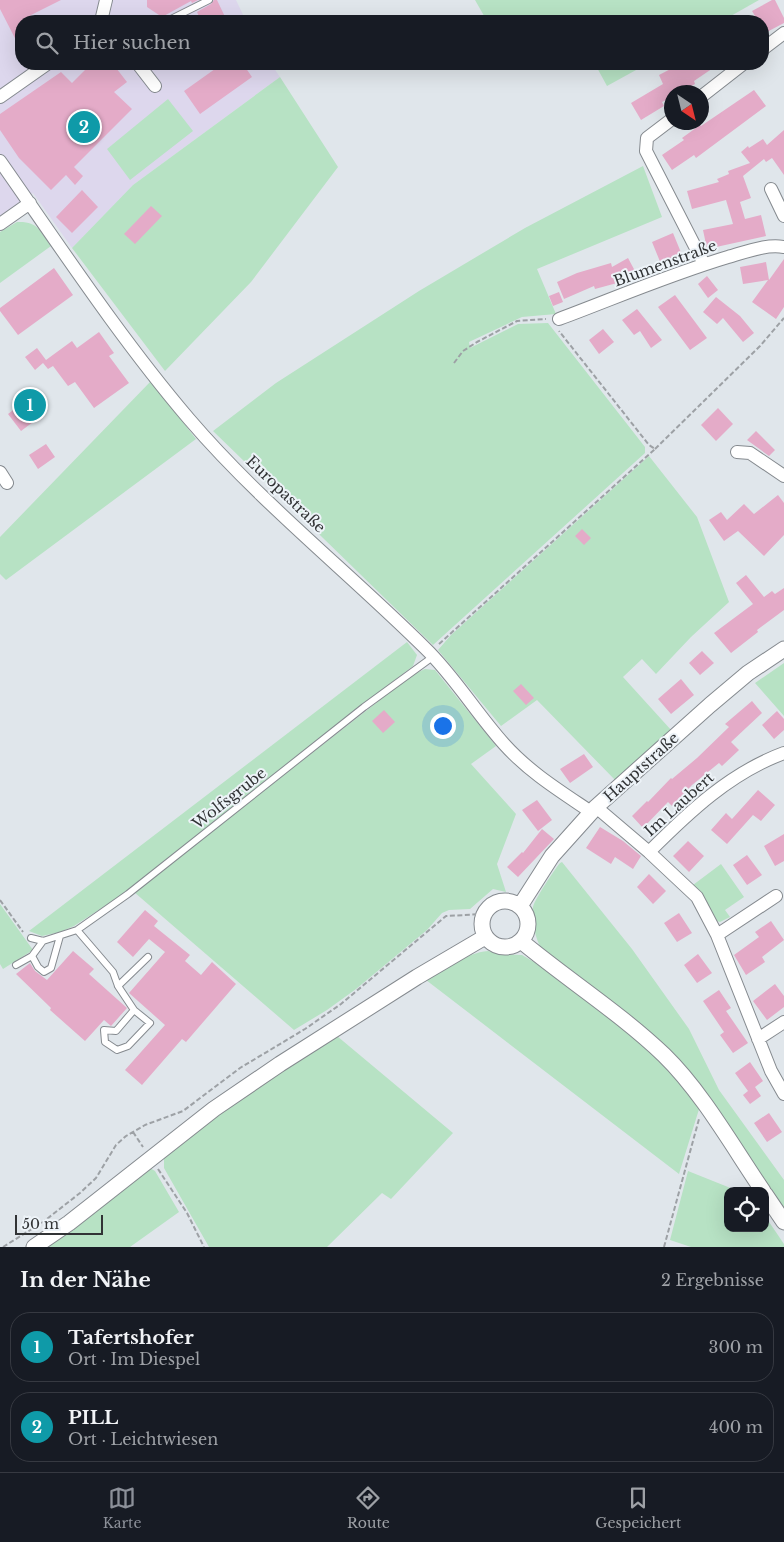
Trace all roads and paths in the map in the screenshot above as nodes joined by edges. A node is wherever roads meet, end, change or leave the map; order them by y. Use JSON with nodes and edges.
{"nodes":[{"id":1,"x":106,"y":0,"type":"edge"},
{"id":2,"x":209,"y":0,"type":"edge"},
{"id":3,"x":102,"y":15,"type":"edge"},
{"id":4,"x":179,"y":15,"type":"edge"},
{"id":5,"x":784,"y":33,"type":"edge"},
{"id":6,"x":769,"y":44,"type":"edge"},
{"id":7,"x":38,"y":70,"type":"edge"},
{"id":8,"x":143,"y":70,"type":"edge"},
{"id":9,"x":735,"y":70,"type":"edge"},
{"id":10,"x":155,"y":86,"type":"dead end"},
{"id":11,"x":709,"y":91,"type":"edge"},
{"id":12,"x":0,"y":97,"type":"edge"},
{"id":13,"x":664,"y":125,"type":"edge"},
{"id":14,"x":0,"y":161,"type":"edge"},
{"id":15,"x":771,"y":189,"type":"dead end"},
{"id":16,"x":30,"y":203,"type":"junction"},
{"id":17,"x":784,"y":216,"type":"edge"},
{"id":18,"x":0,"y":224,"type":"edge"},
{"id":19,"x":784,"y":247,"type":"edge"},
{"id":20,"x":704,"y":264,"type":"junction"},
{"id":21,"x":784,"y":318,"type":"edge"},
{"id":22,"x":559,"y":319,"type":"junction"},
{"id":23,"x":454,"y":363,"type":"dead end"},
{"id":24,"x":654,"y":449,"type":"junction"},
{"id":25,"x":737,"y":452,"type":"dead end"},
{"id":26,"x":784,"y":476,"type":"edge"},
{"id":27,"x":784,"y":649,"type":"edge"},
{"id":28,"x":432,"y":655,"type":"junction"},
{"id":29,"x":784,"y":753,"type":"edge"},
{"id":30,"x":594,"y":810,"type":"junction"},
{"id":31,"x":649,"y":852,"type":"junction"},
{"id":32,"x":776,"y":896,"type":"dead end"},
{"id":33,"x":0,"y":900,"type":"edge"},
{"id":34,"x":520,"y":906,"type":"junction"},
{"id":35,"x":484,"y":914,"type":"junction"},
{"id":36,"x":77,"y":930,"type":"junction"},
{"id":37,"x":717,"y":935,"type":"junction"},
{"id":38,"x":60,"y":936,"type":"junction"},
{"id":39,"x":485,"y":937,"type":"junction"},
{"id":40,"x":31,"y":938,"type":"joint"},
{"id":41,"x":43,"y":941,"type":"junction"},
{"id":42,"x":521,"y":941,"type":"junction"},
{"id":43,"x":32,"y":956,"type":"junction"},
{"id":44,"x":148,"y":957,"type":"dead end"},
{"id":45,"x":16,"y":965,"type":"dead end"},
{"id":46,"x":118,"y":986,"type":"junction"},
{"id":47,"x":134,"y":1010,"type":"junction"},
{"id":48,"x":784,"y":1022,"type":"edge"},
{"id":49,"x":758,"y":1039,"type":"junction"},
{"id":50,"x":784,"y":1094,"type":"edge"},
{"id":51,"x":706,"y":1106,"type":"junction"},
{"id":52,"x":133,"y":1132,"type":"junction"},
{"id":53,"x":151,"y":1158,"type":"junction"},
{"id":54,"x":760,"y":1187,"type":"edge"},
{"id":55,"x":769,"y":1200,"type":"edge"},
{"id":56,"x":784,"y":1222,"type":"edge"},
{"id":57,"x":3,"y":1247,"type":"edge"},
{"id":58,"x":34,"y":1247,"type":"edge"},
{"id":59,"x":204,"y":1247,"type":"edge"},
{"id":60,"x":664,"y":1247,"type":"edge"}],
"edges":[{"from":1,"to":3,"type":"street"},
{"from":2,"to":4,"type":"lane"},
{"from":5,"to":6,"type":"street"},
{"from":7,"to":12,"type":"street"},
{"from":8,"to":10,"type":"street"},
{"from":9,"to":11,"type":"street"},
{"from":13,"to":20,"type":"street"},
{"from":14,"to":16,"type":"street","name":"Europastraße"},
{"from":15,"to":17,"type":"street"},
{"from":16,"to":18,"type":"street"},
{"from":16,"to":28,"type":"street","name":"Europastraße"},
{"from":19,"to":20,"type":"street","name":"Blumenstraße"},
{"from":20,"to":22,"type":"street","name":"Blumenstraße"},
{"from":21,"to":24,"type":"path"},
{"from":22,"to":23,"type":"path"},
{"from":22,"to":24,"type":"path"},
{"from":24,"to":28,"type":"path"},
{"from":25,"to":26,"type":"street"},
{"from":27,"to":30,"type":"street","name":"Hauptstraße"},
{"from":28,"to":30,"type":"street","name":"Europastraße"},
{"from":28,"to":36,"type":"lane","name":"Wolfsgrube"},
{"from":29,"to":31,"type":"street","name":"Im Laubert"},
{"from":30,"to":31,"type":"street","name":"Europastraße"},
{"from":30,"to":34,"type":"street","name":"Hauptstraße"},
{"from":31,"to":37,"type":"street","name":"Europastraße"},
{"from":32,"to":37,"type":"street"},
{"from":33,"to":40,"type":"path"},
{"from":34,"to":35,"type":"street"},
{"from":34,"to":42,"type":"street"},
{"from":35,"to":39,"type":"street"},
{"from":35,"to":52,"type":"path"},
{"from":36,"to":38,"type":"lane","name":"Wolfsgrube"},
{"from":36,"to":46,"type":"lane"},
{"from":37,"to":49,"type":"street","name":"Europastraße"},
{"from":38,"to":41,"type":"lane","name":"Wolfsgrube"},
{"from":38,"to":43,"type":"lane"},
{"from":39,"to":42,"type":"street"},
{"from":39,"to":53,"type":"street"},
{"from":40,"to":41,"type":"lane"},
{"from":41,"to":43,"type":"lane"},
{"from":42,"to":51,"type":"street"},
{"from":43,"to":45,"type":"lane"},
{"from":44,"to":46,"type":"lane"},
{"from":46,"to":47,"type":"lane"},
{"from":47,"to":47,"type":"lane"},
{"from":48,"to":49,"type":"street"},
{"from":49,"to":50,"type":"street","name":"Europastraße"},
{"from":51,"to":54,"type":"street"},
{"from":51,"to":60,"type":"path"},
{"from":52,"to":53,"type":"path"},
{"from":52,"to":57,"type":"path"},
{"from":53,"to":58,"type":"street"},
{"from":53,"to":59,"type":"path"},
{"from":55,"to":56,"type":"street"}]}
